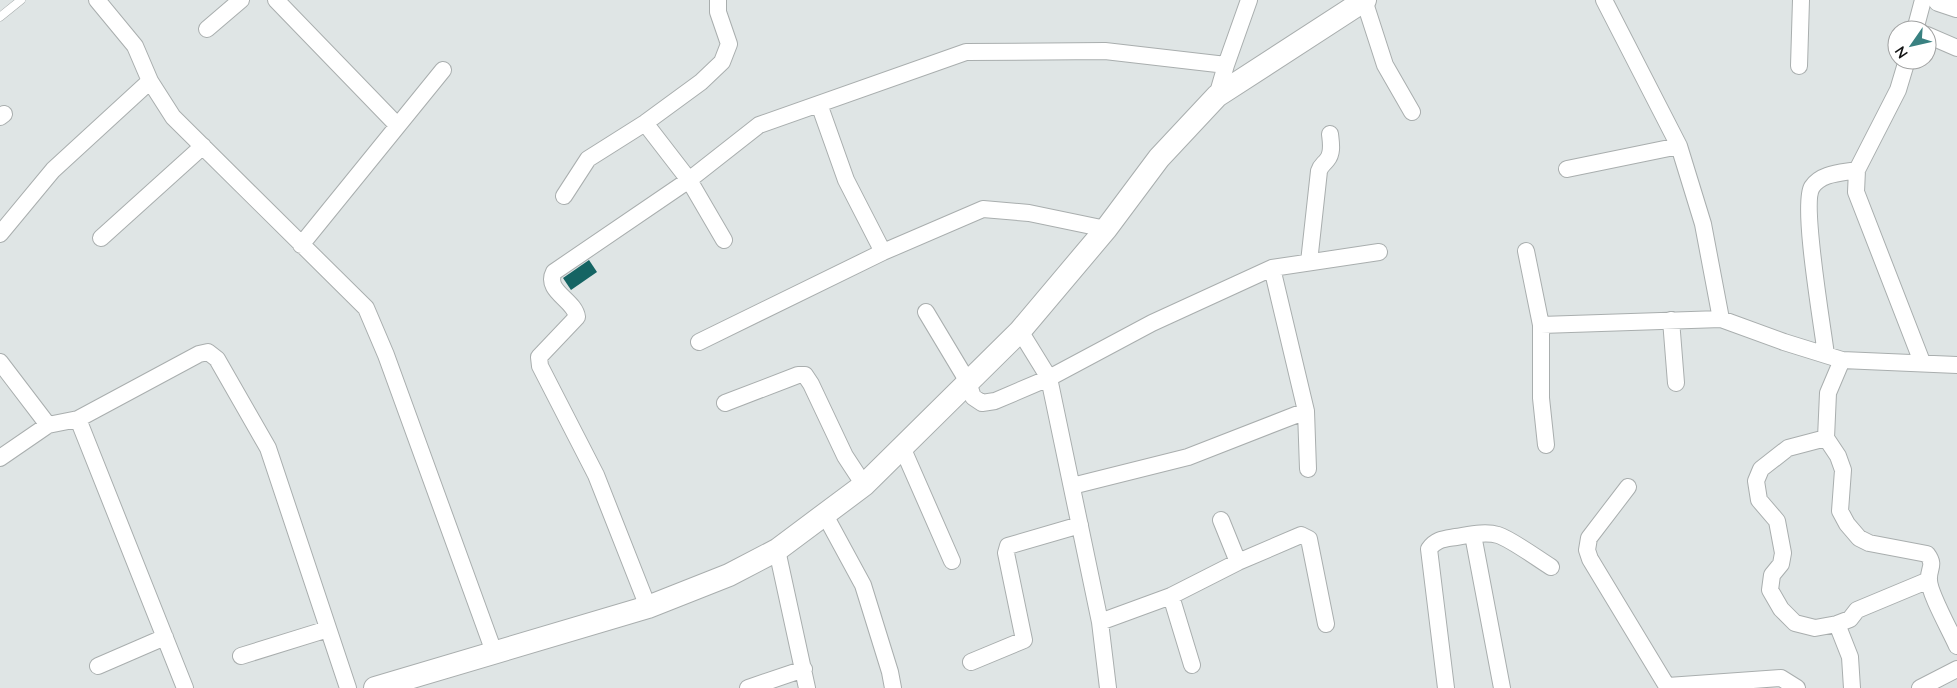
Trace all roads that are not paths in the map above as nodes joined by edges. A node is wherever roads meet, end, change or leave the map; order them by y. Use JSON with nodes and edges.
{"nodes":[{"id":1,"x":21,"y":0,"type":"edge"},
{"id":2,"x":97,"y":0,"type":"edge"},
{"id":3,"x":241,"y":0,"type":"edge"},
{"id":4,"x":276,"y":0,"type":"edge"},
{"id":5,"x":718,"y":0,"type":"edge"},
{"id":6,"x":1249,"y":0,"type":"edge"},
{"id":7,"x":1365,"y":0,"type":"edge"},
{"id":8,"x":1604,"y":0,"type":"edge"},
{"id":9,"x":1801,"y":0,"type":"edge"},
{"id":10,"x":1923,"y":0,"type":"edge"},
{"id":11,"x":1939,"y":0,"type":"edge"},
{"id":12,"x":1957,"y":6,"type":"edge"},
{"id":13,"x":0,"y":17,"type":"edge"},
{"id":14,"x":1918,"y":20,"type":"edge"},
{"id":15,"x":207,"y":30,"type":"dead end"},
{"id":16,"x":1937,"y":39,"type":"edge"},
{"id":17,"x":1957,"y":48,"type":"edge"},
{"id":18,"x":1226,"y":66,"type":"junction"},
{"id":19,"x":1799,"y":66,"type":"dead end"},
{"id":20,"x":442,"y":70,"type":"dead end"},
{"id":21,"x":1904,"y":70,"type":"edge"},
{"id":22,"x":150,"y":81,"type":"junction"},
{"id":23,"x":1218,"y":96,"type":"junction"},
{"id":24,"x":819,"y":104,"type":"junction"},
{"id":25,"x":1412,"y":112,"type":"dead end"},
{"id":26,"x":645,"y":123,"type":"junction"},
{"id":27,"x":397,"y":125,"type":"junction"},
{"id":28,"x":1330,"y":134,"type":"dead end"},
{"id":29,"x":203,"y":146,"type":"junction"},
{"id":30,"x":1679,"y":146,"type":"junction"},
{"id":31,"x":1567,"y":169,"type":"dead end"},
{"id":32,"x":1857,"y":170,"type":"junction"},
{"id":33,"x":688,"y":180,"type":"junction"},
{"id":34,"x":564,"y":196,"type":"dead end"},
{"id":35,"x":1106,"y":229,"type":"junction"},
{"id":36,"x":0,"y":234,"type":"edge"},
{"id":37,"x":101,"y":238,"type":"dead end"},
{"id":38,"x":724,"y":240,"type":"dead end"},
{"id":39,"x":301,"y":245,"type":"junction"},
{"id":40,"x":1526,"y":251,"type":"dead end"},
{"id":41,"x":883,"y":252,"type":"junction"},
{"id":42,"x":1379,"y":252,"type":"dead end"},
{"id":43,"x":1309,"y":262,"type":"junction"},
{"id":44,"x":1272,"y":268,"type":"junction"},
{"id":45,"x":926,"y":312,"type":"dead end"},
{"id":46,"x":1720,"y":319,"type":"junction"},
{"id":47,"x":1671,"y":320,"type":"junction"},
{"id":48,"x":1541,"y":325,"type":"junction"},
{"id":49,"x":1020,"y":331,"type":"junction"},
{"id":50,"x":699,"y":342,"type":"dead end"},
{"id":51,"x":1834,"y":358,"type":"junction"},
{"id":52,"x":0,"y":362,"type":"edge"},
{"id":53,"x":1922,"y":362,"type":"junction"},
{"id":54,"x":1957,"y":365,"type":"edge"},
{"id":55,"x":1050,"y":378,"type":"junction"},
{"id":56,"x":968,"y":382,"type":"junction"},
{"id":57,"x":1676,"y":384,"type":"dead end"},
{"id":58,"x":725,"y":403,"type":"dead end"},
{"id":59,"x":1306,"y":411,"type":"junction"},
{"id":60,"x":78,"y":419,"type":"junction"},
{"id":61,"x":48,"y":425,"type":"junction"},
{"id":62,"x":1826,"y":438,"type":"junction"},
{"id":63,"x":1546,"y":445,"type":"dead end"},
{"id":64,"x":902,"y":447,"type":"junction"},
{"id":65,"x":0,"y":458,"type":"edge"},
{"id":66,"x":1308,"y":469,"type":"dead end"},
{"id":67,"x":864,"y":485,"type":"junction"},
{"id":68,"x":1072,"y":486,"type":"junction"},
{"id":69,"x":1628,"y":487,"type":"dead end"},
{"id":70,"x":825,"y":515,"type":"junction"},
{"id":71,"x":1221,"y":520,"type":"dead end"},
{"id":72,"x":1080,"y":525,"type":"junction"},
{"id":73,"x":1473,"y":535,"type":"junction"},
{"id":74,"x":777,"y":550,"type":"junction"},
{"id":75,"x":952,"y":561,"type":"dead end"},
{"id":76,"x":1238,"y":562,"type":"junction"},
{"id":77,"x":1551,"y":567,"type":"dead end"},
{"id":78,"x":1929,"y":580,"type":"junction"},
{"id":79,"x":1171,"y":596,"type":"junction"},
{"id":80,"x":648,"y":607,"type":"junction"},
{"id":81,"x":1100,"y":622,"type":"junction"},
{"id":82,"x":1326,"y":624,"type":"dead end"},
{"id":83,"x":1837,"y":624,"type":"junction"},
{"id":84,"x":328,"y":629,"type":"junction"},
{"id":85,"x":165,"y":637,"type":"junction"},
{"id":86,"x":1957,"y":646,"type":"edge"},
{"id":87,"x":494,"y":652,"type":"junction"},
{"id":88,"x":242,"y":656,"type":"dead end"},
{"id":89,"x":971,"y":662,"type":"dead end"},
{"id":90,"x":98,"y":666,"type":"dead end"},
{"id":91,"x":1192,"y":666,"type":"dead end"},
{"id":92,"x":804,"y":669,"type":"junction"},
{"id":93,"x":1957,"y":669,"type":"edge"},
{"id":94,"x":425,"y":681,"type":"edge"},
{"id":95,"x":1668,"y":687,"type":"edge"},
{"id":96,"x":185,"y":688,"type":"edge"},
{"id":97,"x":348,"y":688,"type":"edge"},
{"id":98,"x":375,"y":688,"type":"edge"},
{"id":99,"x":748,"y":688,"type":"edge"},
{"id":100,"x":807,"y":688,"type":"edge"},
{"id":101,"x":893,"y":688,"type":"edge"},
{"id":102,"x":1108,"y":688,"type":"edge"},
{"id":103,"x":1446,"y":688,"type":"edge"},
{"id":104,"x":1502,"y":688,"type":"edge"},
{"id":105,"x":1797,"y":688,"type":"edge"},
{"id":106,"x":1852,"y":688,"type":"edge"},
{"id":107,"x":1920,"y":688,"type":"edge"}],
"edges":[{"from":1,"to":13,"type":"lane"},
{"from":2,"to":22,"type":"street"},
{"from":3,"to":15,"type":"street"},
{"from":4,"to":27,"type":"street"},
{"from":5,"to":26,"type":"street"},
{"from":6,"to":18,"type":"street"},
{"from":7,"to":23,"type":"main road"},
{"from":7,"to":25,"type":"street"},
{"from":8,"to":30,"type":"street"},
{"from":9,"to":19,"type":"street"},
{"from":10,"to":14,"type":"street"},
{"from":11,"to":12,"type":"main road"},
{"from":16,"to":17,"type":"street"},
{"from":18,"to":23,"type":"street"},
{"from":18,"to":24,"type":"street"},
{"from":20,"to":27,"type":"street"},
{"from":21,"to":32,"type":"street"},
{"from":22,"to":29,"type":"street"},
{"from":22,"to":36,"type":"street"},
{"from":23,"to":35,"type":"main road"},
{"from":24,"to":33,"type":"street"},
{"from":24,"to":41,"type":"street"},
{"from":26,"to":33,"type":"street"},
{"from":26,"to":34,"type":"street"},
{"from":27,"to":39,"type":"street"},
{"from":28,"to":43,"type":"street"},
{"from":29,"to":37,"type":"street"},
{"from":29,"to":39,"type":"street"},
{"from":30,"to":31,"type":"street"},
{"from":30,"to":46,"type":"street"},
{"from":32,"to":51,"type":"street"},
{"from":32,"to":53,"type":"street"},
{"from":33,"to":38,"type":"street"},
{"from":33,"to":80,"type":"street"},
{"from":35,"to":41,"type":"street"},
{"from":35,"to":49,"type":"main road"},
{"from":39,"to":87,"type":"street"},
{"from":40,"to":48,"type":"street"},
{"from":41,"to":50,"type":"street"},
{"from":42,"to":43,"type":"street"},
{"from":43,"to":44,"type":"street"},
{"from":44,"to":55,"type":"street"},
{"from":44,"to":59,"type":"street"},
{"from":45,"to":56,"type":"street"},
{"from":46,"to":47,"type":"street"},
{"from":46,"to":51,"type":"street"},
{"from":47,"to":48,"type":"street"},
{"from":47,"to":57,"type":"street"},
{"from":48,"to":63,"type":"street"},
{"from":49,"to":55,"type":"street"},
{"from":49,"to":56,"type":"main road"},
{"from":51,"to":53,"type":"street"},
{"from":51,"to":62,"type":"street"},
{"from":52,"to":61,"type":"street"},
{"from":53,"to":54,"type":"street"},
{"from":55,"to":56,"type":"street"},
{"from":55,"to":68,"type":"street"},
{"from":56,"to":64,"type":"main road"},
{"from":58,"to":67,"type":"street"},
{"from":59,"to":66,"type":"street"},
{"from":59,"to":68,"type":"street"},
{"from":60,"to":61,"type":"street"},
{"from":60,"to":84,"type":"street"},
{"from":60,"to":85,"type":"street"},
{"from":61,"to":65,"type":"street"},
{"from":62,"to":78,"type":"street"},
{"from":62,"to":83,"type":"street"},
{"from":64,"to":67,"type":"main road"},
{"from":64,"to":75,"type":"street"},
{"from":67,"to":70,"type":"main road"},
{"from":68,"to":72,"type":"street"},
{"from":69,"to":95,"type":"street"},
{"from":70,"to":74,"type":"main road"},
{"from":70,"to":101,"type":"street"},
{"from":71,"to":76,"type":"street"},
{"from":72,"to":81,"type":"street"},
{"from":72,"to":89,"type":"street"},
{"from":73,"to":77,"type":"street"},
{"from":73,"to":103,"type":"street"},
{"from":73,"to":104,"type":"street"},
{"from":74,"to":80,"type":"main road"},
{"from":74,"to":92,"type":"street"},
{"from":76,"to":79,"type":"street"},
{"from":76,"to":82,"type":"street"},
{"from":78,"to":83,"type":"street"},
{"from":78,"to":86,"type":"street"},
{"from":79,"to":81,"type":"street"},
{"from":79,"to":91,"type":"street"},
{"from":80,"to":87,"type":"main road"},
{"from":81,"to":102,"type":"street"},
{"from":83,"to":106,"type":"street"},
{"from":84,"to":88,"type":"street"},
{"from":84,"to":97,"type":"street"},
{"from":85,"to":90,"type":"street"},
{"from":85,"to":96,"type":"street"},
{"from":87,"to":94,"type":"main road"},
{"from":92,"to":99,"type":"street"},
{"from":92,"to":100,"type":"street"},
{"from":93,"to":107,"type":"street"},
{"from":94,"to":98,"type":"main road"},
{"from":95,"to":105,"type":"street"}]}
